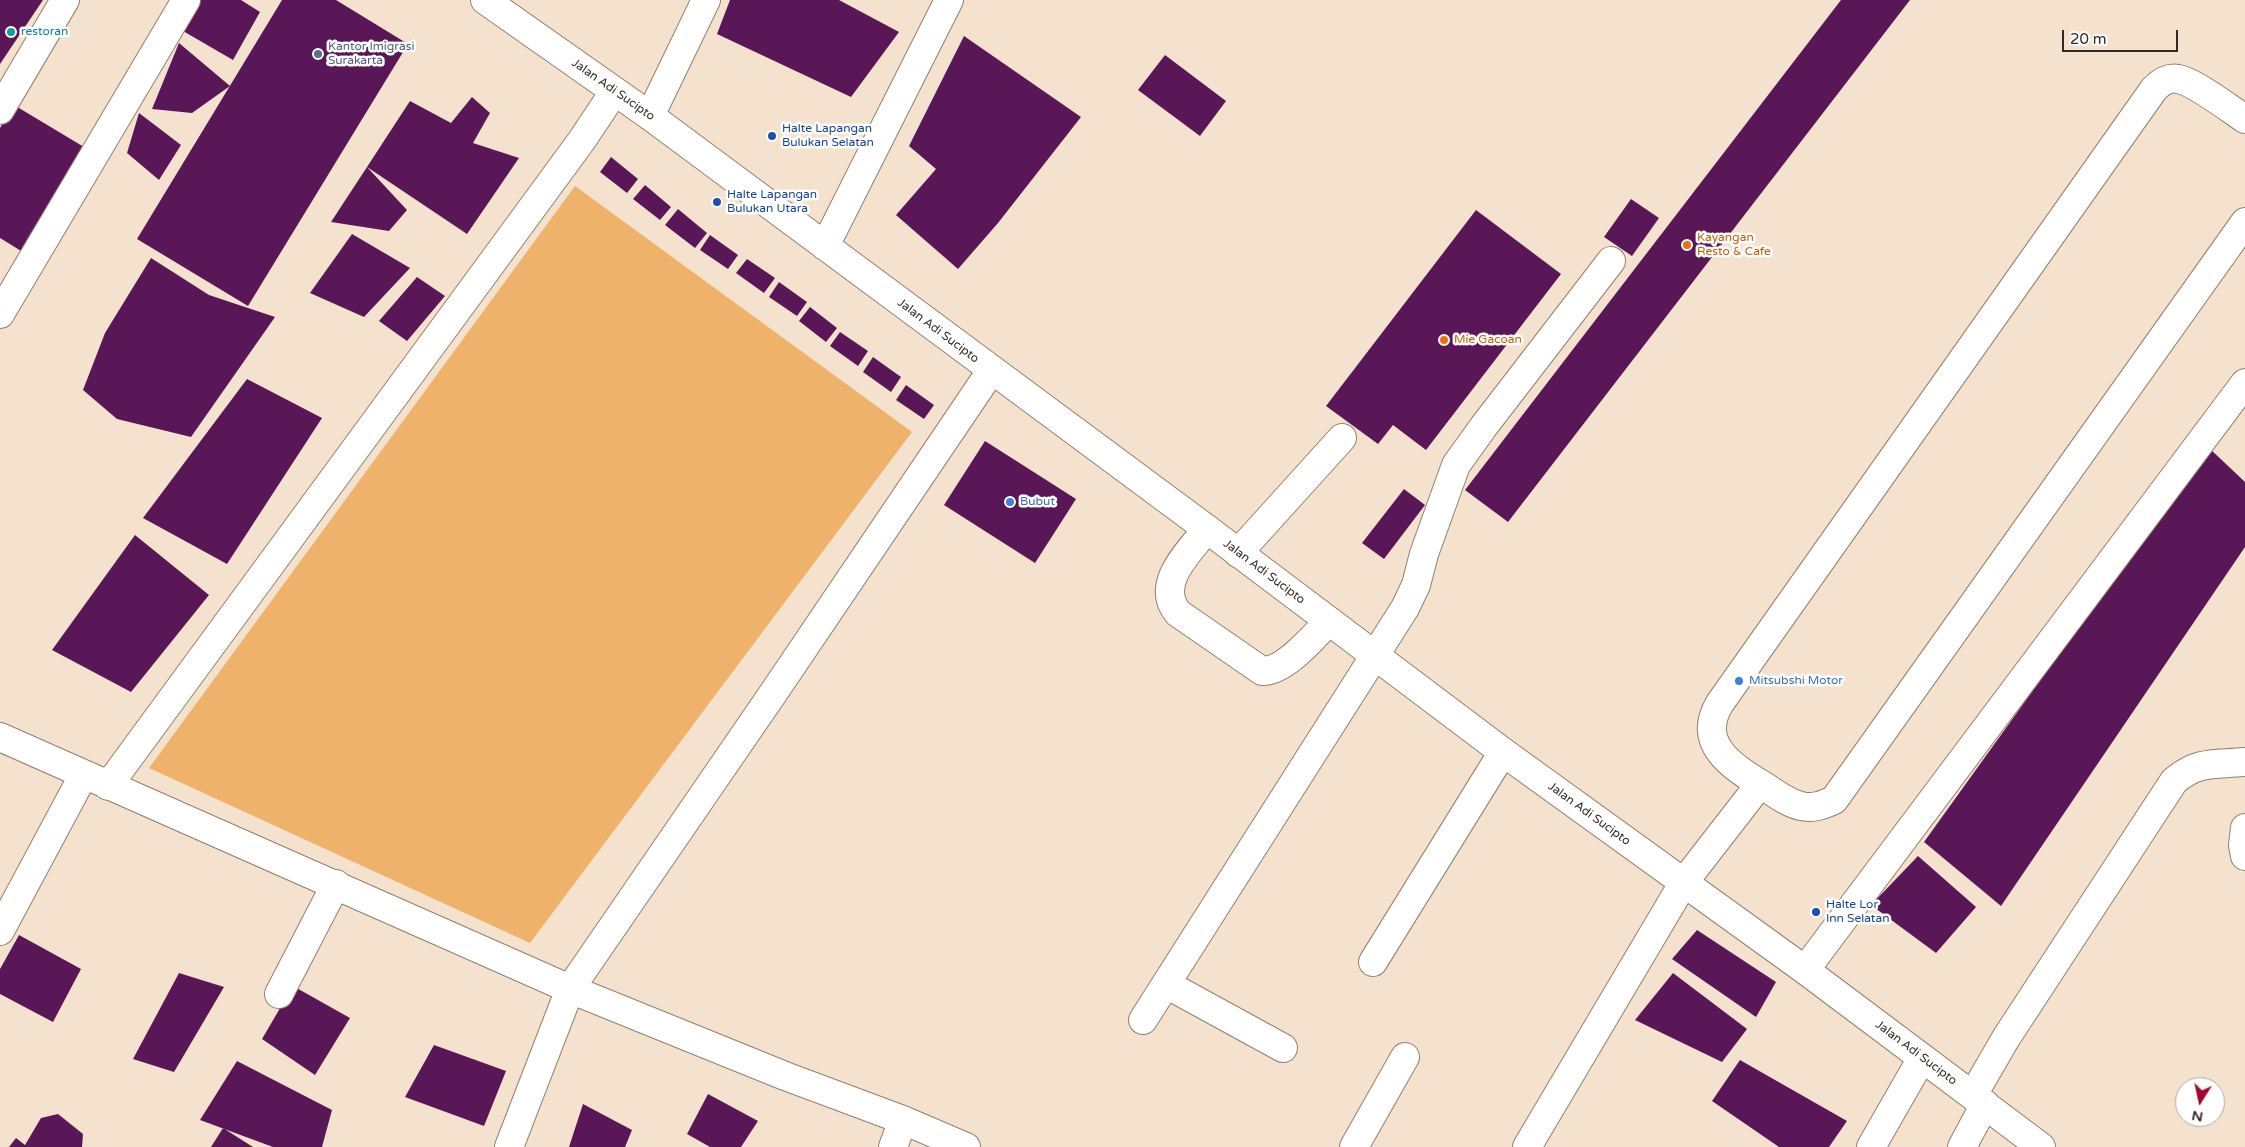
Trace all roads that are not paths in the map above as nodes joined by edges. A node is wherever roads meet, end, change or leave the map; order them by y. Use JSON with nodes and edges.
{"nodes":[{"id":1,"x":65,"y":0,"type":"edge"},
{"id":2,"x":186,"y":0,"type":"edge"},
{"id":3,"x":485,"y":0,"type":"edge"},
{"id":4,"x":706,"y":0,"type":"edge"},
{"id":5,"x":949,"y":0,"type":"edge"},
{"id":6,"x":614,"y":92,"type":"junction"},
{"id":7,"x":0,"y":110,"type":"edge"},
{"id":8,"x":650,"y":116,"type":"junction"},
{"id":9,"x":2245,"y":118,"type":"edge"},
{"id":10,"x":2245,"y":222,"type":"edge"},
{"id":11,"x":825,"y":246,"type":"junction"},
{"id":12,"x":1611,"y":261,"type":"dead end"},
{"id":13,"x":0,"y":314,"type":"edge"},
{"id":14,"x":991,"y":371,"type":"junction"},
{"id":15,"x":2245,"y":383,"type":"edge"},
{"id":16,"x":1342,"y":438,"type":"dead end"},
{"id":17,"x":1207,"y":529,"type":"junction"},
{"id":18,"x":1238,"y":553,"type":"junction"},
{"id":19,"x":1329,"y":621,"type":"junction"},
{"id":20,"x":1374,"y":656,"type":"junction"},
{"id":21,"x":0,"y":736,"type":"edge"},
{"id":22,"x":1503,"y":752,"type":"junction"},
{"id":23,"x":2245,"y":762,"type":"edge"},
{"id":24,"x":84,"y":774,"type":"junction"},
{"id":25,"x":1760,"y":784,"type":"junction"},
{"id":26,"x":108,"y":786,"type":"junction"},
{"id":27,"x":2245,"y":828,"type":"edge"},
{"id":28,"x":2245,"y":856,"type":"edge"},
{"id":29,"x":1684,"y":882,"type":"junction"},
{"id":30,"x":336,"y":884,"type":"junction"},
{"id":31,"x":0,"y":931,"type":"edge"},
{"id":32,"x":1373,"y":962,"type":"dead end"},
{"id":33,"x":1805,"y":970,"type":"junction"},
{"id":34,"x":1166,"y":984,"type":"junction"},
{"id":35,"x":570,"y":989,"type":"junction"},
{"id":36,"x":279,"y":994,"type":"dead end"},
{"id":37,"x":1143,"y":1020,"type":"dead end"},
{"id":38,"x":1283,"y":1048,"type":"dead end"},
{"id":39,"x":1404,"y":1057,"type":"dead end"},
{"id":40,"x":1922,"y":1058,"type":"junction"},
{"id":41,"x":1979,"y":1100,"type":"junction"},
{"id":42,"x":903,"y":1120,"type":"junction"},
{"id":43,"x":509,"y":1147,"type":"edge"},
{"id":44,"x":893,"y":1147,"type":"edge"},
{"id":45,"x":966,"y":1147,"type":"edge"},
{"id":46,"x":1354,"y":1147,"type":"edge"},
{"id":47,"x":1527,"y":1147,"type":"edge"},
{"id":48,"x":1871,"y":1147,"type":"edge"},
{"id":49,"x":1962,"y":1147,"type":"edge"},
{"id":50,"x":2040,"y":1147,"type":"edge"}],
"edges":[{"from":1,"to":7,"type":"main road"},
{"from":2,"to":13,"type":"main road"},
{"from":3,"to":6,"type":"main road","name":"Jalan Adi Sucipto"},
{"from":4,"to":8,"type":"main road"},
{"from":5,"to":11,"type":"main road"},
{"from":6,"to":8,"type":"main road","name":"Jalan Adi Sucipto"},
{"from":6,"to":26,"type":"main road"},
{"from":8,"to":11,"type":"main road","name":"Jalan Adi Sucipto"},
{"from":9,"to":25,"type":"main road"},
{"from":10,"to":25,"type":"main road"},
{"from":11,"to":14,"type":"main road","name":"Jalan Adi Sucipto"},
{"from":12,"to":20,"type":"main road"},
{"from":14,"to":17,"type":"main road","name":"Jalan Adi Sucipto"},
{"from":14,"to":35,"type":"main road"},
{"from":15,"to":33,"type":"main road"},
{"from":16,"to":18,"type":"main road"},
{"from":17,"to":18,"type":"main road","name":"Jalan Adi Sucipto"},
{"from":17,"to":19,"type":"main road"},
{"from":18,"to":19,"type":"main road","name":"Jalan Adi Sucipto"},
{"from":19,"to":20,"type":"main road","name":"Jalan Adi Sucipto"},
{"from":20,"to":22,"type":"main road","name":"Jalan Adi Sucipto"},
{"from":20,"to":34,"type":"main road"},
{"from":21,"to":24,"type":"main road"},
{"from":22,"to":29,"type":"main road","name":"Jalan Adi Sucipto"},
{"from":22,"to":32,"type":"main road"},
{"from":23,"to":41,"type":"main road"},
{"from":24,"to":26,"type":"main road"},
{"from":24,"to":31,"type":"main road"},
{"from":25,"to":29,"type":"main road"},
{"from":26,"to":30,"type":"main road"},
{"from":27,"to":28,"type":"main road"},
{"from":29,"to":33,"type":"main road","name":"Jalan Adi Sucipto"},
{"from":29,"to":47,"type":"main road"},
{"from":30,"to":35,"type":"main road"},
{"from":30,"to":36,"type":"main road"},
{"from":33,"to":40,"type":"main road","name":"Jalan Adi Sucipto"},
{"from":34,"to":37,"type":"main road"},
{"from":34,"to":38,"type":"main road"},
{"from":35,"to":42,"type":"main road"},
{"from":35,"to":43,"type":"main road"},
{"from":39,"to":46,"type":"main road"},
{"from":40,"to":41,"type":"main road","name":"Jalan Adi Sucipto"},
{"from":40,"to":48,"type":"main road"},
{"from":41,"to":49,"type":"main road"},
{"from":41,"to":50,"type":"main road","name":"Jalan Adi Sucipto"},
{"from":42,"to":44,"type":"main road"},
{"from":42,"to":45,"type":"main road"}]}
